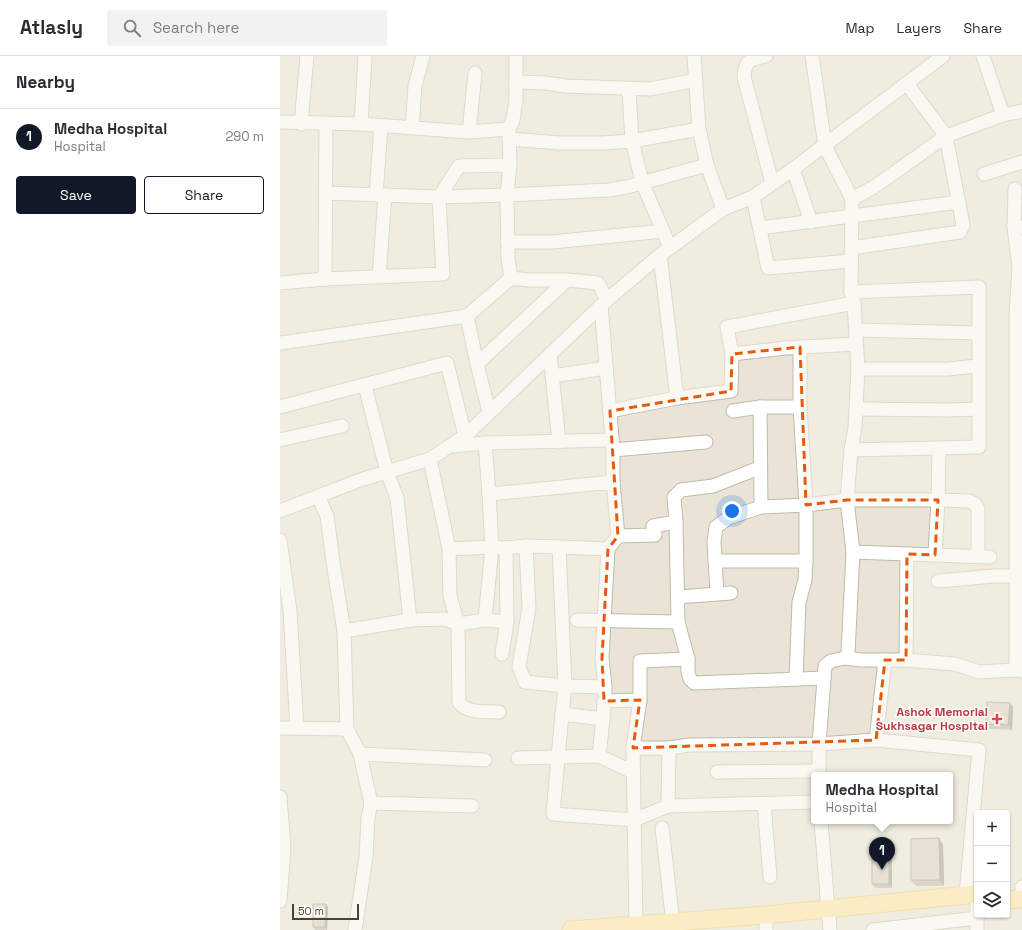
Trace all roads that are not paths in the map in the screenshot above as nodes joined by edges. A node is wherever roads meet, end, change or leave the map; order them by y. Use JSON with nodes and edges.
{"nodes":[{"id":1,"x":307,"y":56,"type":"edge"},
{"id":2,"x":365,"y":56,"type":"edge"},
{"id":3,"x":423,"y":56,"type":"edge"},
{"id":4,"x":516,"y":56,"type":"edge"},
{"id":5,"x":694,"y":56,"type":"edge"},
{"id":6,"x":766,"y":56,"type":"edge"},
{"id":7,"x":812,"y":56,"type":"edge"},
{"id":8,"x":943,"y":56,"type":"edge"},
{"id":9,"x":983,"y":56,"type":"edge"},
{"id":10,"x":475,"y":73,"type":"dead end"},
{"id":11,"x":696,"y":80,"type":"junction"},
{"id":12,"x":516,"y":82,"type":"junction"},
{"id":13,"x":907,"y":84,"type":"junction"},
{"id":14,"x":628,"y":89,"type":"junction"},
{"id":15,"x":1022,"y":111,"type":"edge"},
{"id":16,"x":1003,"y":115,"type":"junction"},
{"id":17,"x":280,"y":122,"type":"edge"},
{"id":18,"x":301,"y":124,"type":"junction"},
{"id":19,"x":326,"y":124,"type":"junction"},
{"id":20,"x":361,"y":124,"type":"junction"},
{"id":21,"x":381,"y":126,"type":"junction"},
{"id":22,"x":412,"y":128,"type":"junction"},
{"id":23,"x":699,"y":129,"type":"junction"},
{"id":24,"x":469,"y":132,"type":"junction"},
{"id":25,"x":509,"y":134,"type":"junction"},
{"id":26,"x":946,"y":136,"type":"junction"},
{"id":27,"x":632,"y":141,"type":"junction"},
{"id":28,"x":825,"y":146,"type":"junction"},
{"id":29,"x":1022,"y":162,"type":"edge"},
{"id":30,"x":510,"y":165,"type":"junction"},
{"id":31,"x":707,"y":165,"type":"junction"},
{"id":32,"x":793,"y":169,"type":"junction"},
{"id":33,"x":984,"y":174,"type":"dead end"},
{"id":34,"x":642,"y":182,"type":"junction"},
{"id":35,"x":772,"y":183,"type":"junction"},
{"id":36,"x":1015,"y":189,"type":"dead end"},
{"id":37,"x":326,"y":193,"type":"junction"},
{"id":38,"x":381,"y":195,"type":"junction"},
{"id":39,"x":507,"y":195,"type":"junction"},
{"id":40,"x":439,"y":197,"type":"junction"},
{"id":41,"x":754,"y":197,"type":"junction"},
{"id":42,"x":852,"y":199,"type":"junction"},
{"id":43,"x":959,"y":202,"type":"junction"},
{"id":44,"x":723,"y":209,"type":"junction"},
{"id":45,"x":852,"y":216,"type":"junction"},
{"id":46,"x":811,"y":222,"type":"junction"},
{"id":47,"x":1018,"y":227,"type":"edge"},
{"id":48,"x":760,"y":228,"type":"junction"},
{"id":49,"x":663,"y":231,"type":"junction"},
{"id":50,"x":507,"y":242,"type":"junction"},
{"id":51,"x":666,"y":252,"type":"junction"},
{"id":52,"x":851,"y":255,"type":"junction"},
{"id":53,"x":1021,"y":268,"type":"edge"},
{"id":54,"x":379,"y":276,"type":"junction"},
{"id":55,"x":511,"y":278,"type":"junction"},
{"id":56,"x":325,"y":279,"type":"junction"},
{"id":57,"x":567,"y":280,"type":"junction"},
{"id":58,"x":280,"y":283,"type":"edge"},
{"id":59,"x":852,"y":297,"type":"junction"},
{"id":60,"x":604,"y":303,"type":"junction"},
{"id":61,"x":1019,"y":313,"type":"edge"},
{"id":62,"x":468,"y":316,"type":"junction"},
{"id":63,"x":856,"y":330,"type":"junction"},
{"id":64,"x":979,"y":333,"type":"junction"},
{"id":65,"x":280,"y":343,"type":"edge"},
{"id":66,"x":856,"y":344,"type":"junction"},
{"id":67,"x":800,"y":347,"type":"junction"},
{"id":68,"x":550,"y":354,"type":"junction"},
{"id":69,"x":732,"y":354,"type":"junction"},
{"id":70,"x":477,"y":364,"type":"junction"},
{"id":71,"x":978,"y":366,"type":"junction"},
{"id":72,"x":606,"y":368,"type":"junction"},
{"id":73,"x":858,"y":369,"type":"junction"},
{"id":74,"x":552,"y":376,"type":"junction"},
{"id":75,"x":364,"y":386,"type":"junction"},
{"id":76,"x":677,"y":398,"type":"junction"},
{"id":77,"x":280,"y":407,"type":"edge"},
{"id":78,"x":760,"y":407,"type":"junction"},
{"id":79,"x":800,"y":407,"type":"junction"},
{"id":80,"x":856,"y":409,"type":"junction"},
{"id":81,"x":610,"y":410,"type":"junction"},
{"id":82,"x":978,"y":410,"type":"junction"},
{"id":83,"x":733,"y":411,"type":"dead end"},
{"id":84,"x":489,"y":412,"type":"junction"},
{"id":85,"x":342,"y":426,"type":"dead end"},
{"id":86,"x":1019,"y":431,"type":"edge"},
{"id":87,"x":465,"y":436,"type":"junction"},
{"id":88,"x":280,"y":440,"type":"edge"},
{"id":89,"x":559,"y":442,"type":"junction"},
{"id":90,"x":706,"y":442,"type":"dead end"},
{"id":91,"x":484,"y":443,"type":"junction"},
{"id":92,"x":613,"y":445,"type":"junction"},
{"id":93,"x":452,"y":446,"type":"junction"},
{"id":94,"x":939,"y":449,"type":"junction"},
{"id":95,"x":851,"y":450,"type":"junction"},
{"id":96,"x":430,"y":460,"type":"junction"},
{"id":97,"x":759,"y":468,"type":"junction"},
{"id":98,"x":387,"y":472,"type":"junction"},
{"id":99,"x":613,"y":482,"type":"junction"},
{"id":100,"x":489,"y":494,"type":"junction"},
{"id":101,"x":318,"y":496,"type":"junction"},
{"id":102,"x":847,"y":500,"type":"junction"},
{"id":103,"x":938,"y":500,"type":"junction"},
{"id":104,"x":806,"y":505,"type":"junction"},
{"id":105,"x":761,"y":506,"type":"junction"},
{"id":106,"x":280,"y":512,"type":"edge"},
{"id":107,"x":676,"y":522,"type":"junction"},
{"id":108,"x":618,"y":536,"type":"junction"},
{"id":109,"x":280,"y":540,"type":"edge"},
{"id":110,"x":526,"y":546,"type":"junction"},
{"id":111,"x":559,"y":546,"type":"junction"},
{"id":112,"x":492,"y":547,"type":"junction"},
{"id":113,"x":506,"y":548,"type":"junction"},
{"id":114,"x":449,"y":549,"type":"junction"},
{"id":115,"x":608,"y":549,"type":"junction"},
{"id":116,"x":852,"y":552,"type":"junction"},
{"id":117,"x":907,"y":554,"type":"junction"},
{"id":118,"x":935,"y":555,"type":"junction"},
{"id":119,"x":715,"y":561,"type":"junction"},
{"id":120,"x":806,"y":561,"type":"junction"},
{"id":121,"x":1016,"y":576,"type":"junction"},
{"id":122,"x":938,"y":581,"type":"dead end"},
{"id":123,"x":731,"y":593,"type":"dead end"},
{"id":124,"x":717,"y":594,"type":"junction"},
{"id":125,"x":450,"y":596,"type":"junction"},
{"id":126,"x":678,"y":597,"type":"junction"},
{"id":127,"x":445,"y":619,"type":"junction"},
{"id":128,"x":410,"y":620,"type":"junction"},
{"id":129,"x":485,"y":620,"type":"junction"},
{"id":130,"x":577,"y":620,"type":"dead end"},
{"id":131,"x":604,"y":621,"type":"junction"},
{"id":132,"x":507,"y":622,"type":"junction"},
{"id":133,"x":678,"y":622,"type":"junction"},
{"id":134,"x":458,"y":624,"type":"junction"},
{"id":135,"x":344,"y":631,"type":"junction"},
{"id":136,"x":502,"y":654,"type":"dead end"},
{"id":137,"x":846,"y":658,"type":"junction"},
{"id":138,"x":688,"y":659,"type":"junction"},
{"id":139,"x":885,"y":660,"type":"junction"},
{"id":140,"x":906,"y":660,"type":"junction"},
{"id":141,"x":1019,"y":670,"type":"edge"},
{"id":142,"x":824,"y":678,"type":"junction"},
{"id":143,"x":796,"y":679,"type":"junction"},
{"id":144,"x":565,"y":686,"type":"junction"},
{"id":145,"x":605,"y":687,"type":"junction"},
{"id":146,"x":640,"y":700,"type":"junction"},
{"id":147,"x":604,"y":701,"type":"junction"},
{"id":148,"x":499,"y":712,"type":"dead end"},
{"id":149,"x":562,"y":714,"type":"junction"},
{"id":150,"x":603,"y":719,"type":"junction"},
{"id":151,"x":280,"y":728,"type":"edge"},
{"id":152,"x":297,"y":728,"type":"junction"},
{"id":153,"x":347,"y":729,"type":"junction"},
{"id":154,"x":876,"y":740,"type":"junction"},
{"id":155,"x":819,"y":744,"type":"junction"},
{"id":156,"x":633,"y":748,"type":"junction"},
{"id":157,"x":669,"y":748,"type":"junction"},
{"id":158,"x":360,"y":754,"type":"junction"},
{"id":159,"x":599,"y":756,"type":"junction"},
{"id":160,"x":559,"y":757,"type":"junction"},
{"id":161,"x":518,"y":758,"type":"dead end"},
{"id":162,"x":485,"y":760,"type":"dead end"},
{"id":163,"x":633,"y":772,"type":"junction"},
{"id":164,"x":717,"y":772,"type":"dead end"},
{"id":165,"x":819,"y":772,"type":"edge"},
{"id":166,"x":811,"y":773,"type":"edge"},
{"id":167,"x":280,"y":797,"type":"edge"},
{"id":168,"x":371,"y":802,"type":"junction"},
{"id":169,"x":811,"y":802,"type":"edge"},
{"id":170,"x":764,"y":804,"type":"junction"},
{"id":171,"x":472,"y":806,"type":"dead end"},
{"id":172,"x":668,"y":806,"type":"junction"},
{"id":173,"x":634,"y":820,"type":"junction"},
{"id":174,"x":821,"y":824,"type":"edge"},
{"id":175,"x":662,"y":828,"type":"dead end"},
{"id":176,"x":770,"y":877,"type":"dead end"},
{"id":177,"x":976,"y":882,"type":"edge"},
{"id":178,"x":1022,"y":887,"type":"edge"},
{"id":179,"x":1022,"y":891,"type":"edge"},
{"id":180,"x":1010,"y":892,"type":"edge"},
{"id":181,"x":1022,"y":899,"type":"edge"},
{"id":182,"x":1010,"y":900,"type":"edge"},
{"id":183,"x":280,"y":902,"type":"edge"},
{"id":184,"x":974,"y":907,"type":"edge"},
{"id":185,"x":974,"y":907,"type":"edge"},
{"id":186,"x":829,"y":919,"type":"edge"},
{"id":187,"x":636,"y":926,"type":"junction"},
{"id":188,"x":678,"y":926,"type":"edge"},
{"id":189,"x":709,"y":926,"type":"edge"},
{"id":190,"x":766,"y":927,"type":"edge"},
{"id":191,"x":355,"y":930,"type":"edge"},
{"id":192,"x":571,"y":930,"type":"edge"},
{"id":193,"x":873,"y":930,"type":"edge"}],
"edges":[{"from":1,"to":18,"type":"street"},
{"from":2,"to":20,"type":"street"},
{"from":3,"to":22,"type":"street"},
{"from":4,"to":12,"type":"street"},
{"from":5,"to":11,"type":"street"},
{"from":6,"to":35,"type":"street"},
{"from":7,"to":28,"type":"street"},
{"from":8,"to":13,"type":"street"},
{"from":9,"to":16,"type":"street"},
{"from":10,"to":24,"type":"street"},
{"from":11,"to":14,"type":"street"},
{"from":11,"to":23,"type":"street"},
{"from":12,"to":14,"type":"street"},
{"from":12,"to":25,"type":"street"},
{"from":13,"to":26,"type":"street"},
{"from":13,"to":28,"type":"street"},
{"from":14,"to":27,"type":"street"},
{"from":15,"to":16,"type":"street"},
{"from":16,"to":26,"type":"street"},
{"from":17,"to":18,"type":"street"},
{"from":18,"to":19,"type":"street"},
{"from":19,"to":20,"type":"street"},
{"from":19,"to":37,"type":"street"},
{"from":20,"to":21,"type":"street"},
{"from":21,"to":22,"type":"street"},
{"from":21,"to":38,"type":"street"},
{"from":22,"to":24,"type":"street"},
{"from":23,"to":27,"type":"street"},
{"from":23,"to":31,"type":"street"},
{"from":24,"to":25,"type":"street"},
{"from":25,"to":27,"type":"street"},
{"from":25,"to":30,"type":"street"},
{"from":26,"to":42,"type":"street"},
{"from":26,"to":43,"type":"street"},
{"from":27,"to":34,"type":"street"},
{"from":28,"to":32,"type":"street"},
{"from":28,"to":42,"type":"street"},
{"from":29,"to":33,"type":"street"},
{"from":30,"to":39,"type":"street"},
{"from":30,"to":40,"type":"street"},
{"from":31,"to":34,"type":"street"},
{"from":31,"to":44,"type":"street"},
{"from":32,"to":35,"type":"street"},
{"from":32,"to":46,"type":"street"},
{"from":34,"to":39,"type":"street"},
{"from":34,"to":49,"type":"street"},
{"from":35,"to":41,"type":"street"},
{"from":36,"to":47,"type":"street"},
{"from":37,"to":38,"type":"street"},
{"from":37,"to":56,"type":"street"},
{"from":38,"to":40,"type":"street"},
{"from":38,"to":54,"type":"street"},
{"from":39,"to":40,"type":"street"},
{"from":39,"to":50,"type":"street"},
{"from":40,"to":54,"type":"street"},
{"from":41,"to":44,"type":"street"},
{"from":41,"to":48,"type":"street"},
{"from":42,"to":45,"type":"street"},
{"from":43,"to":45,"type":"street"},
{"from":43,"to":52,"type":"street"},
{"from":44,"to":51,"type":"street"},
{"from":45,"to":46,"type":"street"},
{"from":45,"to":52,"type":"street"},
{"from":46,"to":48,"type":"street"},
{"from":47,"to":53,"type":"street"},
{"from":48,"to":52,"type":"street"},
{"from":49,"to":50,"type":"street"},
{"from":49,"to":51,"type":"street"},
{"from":50,"to":55,"type":"street"},
{"from":51,"to":60,"type":"street"},
{"from":51,"to":76,"type":"street"},
{"from":52,"to":59,"type":"street"},
{"from":53,"to":61,"type":"street"},
{"from":54,"to":56,"type":"street"},
{"from":55,"to":57,"type":"street"},
{"from":55,"to":62,"type":"street"},
{"from":56,"to":58,"type":"street"},
{"from":57,"to":60,"type":"street"},
{"from":57,"to":70,"type":"street"},
{"from":59,"to":63,"type":"street"},
{"from":59,"to":64,"type":"street"},
{"from":59,"to":69,"type":"street"},
{"from":60,"to":68,"type":"street"},
{"from":60,"to":72,"type":"street"},
{"from":61,"to":86,"type":"street"},
{"from":62,"to":65,"type":"street"},
{"from":62,"to":70,"type":"street"},
{"from":63,"to":64,"type":"street"},
{"from":63,"to":66,"type":"street"},
{"from":64,"to":71,"type":"street"},
{"from":66,"to":67,"type":"street"},
{"from":66,"to":73,"type":"street"},
{"from":67,"to":69,"type":"street"},
{"from":67,"to":79,"type":"street"},
{"from":68,"to":74,"type":"street"},
{"from":68,"to":84,"type":"street"},
{"from":69,"to":76,"type":"street"},
{"from":70,"to":84,"type":"street"},
{"from":71,"to":73,"type":"street"},
{"from":71,"to":82,"type":"street"},
{"from":72,"to":74,"type":"street"},
{"from":72,"to":81,"type":"street"},
{"from":73,"to":80,"type":"street"},
{"from":74,"to":89,"type":"street"},
{"from":75,"to":77,"type":"street"},
{"from":75,"to":87,"type":"street"},
{"from":75,"to":98,"type":"street"},
{"from":76,"to":81,"type":"street"},
{"from":78,"to":79,"type":"street"},
{"from":78,"to":83,"type":"street"},
{"from":78,"to":97,"type":"street"},
{"from":79,"to":104,"type":"street"},
{"from":80,"to":82,"type":"street"},
{"from":80,"to":95,"type":"street"},
{"from":81,"to":92,"type":"street"},
{"from":82,"to":94,"type":"street"},
{"from":84,"to":87,"type":"street"},
{"from":85,"to":88,"type":"street"},
{"from":86,"to":121,"type":"street"},
{"from":87,"to":93,"type":"street"},
{"from":89,"to":91,"type":"street"},
{"from":89,"to":92,"type":"street"},
{"from":90,"to":92,"type":"street"},
{"from":91,"to":93,"type":"street"},
{"from":91,"to":100,"type":"street"},
{"from":92,"to":99,"type":"street"},
{"from":93,"to":96,"type":"street"},
{"from":94,"to":95,"type":"street"},
{"from":94,"to":103,"type":"street"},
{"from":95,"to":102,"type":"street"},
{"from":96,"to":98,"type":"street"},
{"from":96,"to":114,"type":"street"},
{"from":97,"to":105,"type":"street"},
{"from":97,"to":107,"type":"street"},
{"from":98,"to":101,"type":"street"},
{"from":98,"to":128,"type":"street"},
{"from":99,"to":100,"type":"street"},
{"from":99,"to":108,"type":"street"},
{"from":100,"to":112,"type":"street"},
{"from":101,"to":106,"type":"street"},
{"from":101,"to":135,"type":"street"},
{"from":102,"to":103,"type":"street"},
{"from":102,"to":104,"type":"street"},
{"from":102,"to":116,"type":"street"},
{"from":103,"to":118,"type":"street"},
{"from":103,"to":118,"type":"street"},
{"from":104,"to":105,"type":"street"},
{"from":104,"to":120,"type":"street"},
{"from":105,"to":119,"type":"street"},
{"from":107,"to":108,"type":"street"},
{"from":107,"to":126,"type":"street"},
{"from":108,"to":115,"type":"street"},
{"from":109,"to":152,"type":"street"},
{"from":110,"to":111,"type":"street"},
{"from":110,"to":113,"type":"street"},
{"from":110,"to":144,"type":"street"},
{"from":111,"to":115,"type":"street"},
{"from":111,"to":144,"type":"street"},
{"from":112,"to":113,"type":"street"},
{"from":112,"to":114,"type":"street"},
{"from":112,"to":129,"type":"street"},
{"from":113,"to":132,"type":"street"},
{"from":114,"to":125,"type":"street"},
{"from":115,"to":131,"type":"street"},
{"from":116,"to":117,"type":"street"},
{"from":116,"to":137,"type":"street"},
{"from":117,"to":118,"type":"street"},
{"from":117,"to":140,"type":"street"},
{"from":119,"to":120,"type":"street"},
{"from":119,"to":124,"type":"street"},
{"from":120,"to":143,"type":"street"},
{"from":121,"to":122,"type":"street"},
{"from":121,"to":141,"type":"street"},
{"from":123,"to":124,"type":"street"},
{"from":124,"to":126,"type":"street"},
{"from":125,"to":127,"type":"street"},
{"from":125,"to":134,"type":"street"},
{"from":126,"to":133,"type":"street"},
{"from":127,"to":128,"type":"street"},
{"from":127,"to":134,"type":"street"},
{"from":128,"to":135,"type":"street"},
{"from":129,"to":132,"type":"street"},
{"from":129,"to":134,"type":"street"},
{"from":130,"to":131,"type":"street"},
{"from":131,"to":133,"type":"street"},
{"from":131,"to":145,"type":"street"},
{"from":132,"to":136,"type":"street"},
{"from":133,"to":138,"type":"street"},
{"from":134,"to":148,"type":"street"},
{"from":135,"to":153,"type":"street"},
{"from":137,"to":139,"type":"street"},
{"from":137,"to":142,"type":"street"},
{"from":138,"to":143,"type":"street"},
{"from":138,"to":146,"type":"street"},
{"from":139,"to":140,"type":"street"},
{"from":139,"to":154,"type":"street"},
{"from":140,"to":141,"type":"street"},
{"from":142,"to":143,"type":"street"},
{"from":142,"to":155,"type":"street"},
{"from":144,"to":145,"type":"street"},
{"from":144,"to":149,"type":"street"},
{"from":145,"to":147,"type":"street"},
{"from":146,"to":147,"type":"street"},
{"from":146,"to":156,"type":"street"},
{"from":147,"to":150,"type":"street"},
{"from":149,"to":150,"type":"street"},
{"from":149,"to":160,"type":"street"},
{"from":150,"to":159,"type":"street"},
{"from":151,"to":152,"type":"street"},
{"from":152,"to":153,"type":"street"},
{"from":153,"to":158,"type":"street"},
{"from":154,"to":155,"type":"street"},
{"from":154,"to":177,"type":"street"},
{"from":155,"to":157,"type":"street"},
{"from":155,"to":165,"type":"street"},
{"from":156,"to":157,"type":"street"},
{"from":156,"to":163,"type":"street"},
{"from":157,"to":172,"type":"street"},
{"from":158,"to":162,"type":"street"},
{"from":158,"to":168,"type":"street"},
{"from":159,"to":160,"type":"street"},
{"from":159,"to":163,"type":"street"},
{"from":160,"to":161,"type":"street"},
{"from":160,"to":173,"type":"street"},
{"from":163,"to":173,"type":"street"},
{"from":164,"to":166,"type":"street"},
{"from":167,"to":183,"type":"street"},
{"from":168,"to":171,"type":"street"},
{"from":168,"to":191,"type":"street"},
{"from":169,"to":170,"type":"street"},
{"from":170,"to":172,"type":"street"},
{"from":170,"to":176,"type":"street"},
{"from":172,"to":173,"type":"street"},
{"from":173,"to":187,"type":"street"},
{"from":174,"to":186,"type":"street"},
{"from":175,"to":188,"type":"street"},
{"from":178,"to":179,"type":"street"},
{"from":179,"to":180,"type":"main road"},
{"from":181,"to":182,"type":"main road"},
{"from":184,"to":186,"type":"main road"},
{"from":185,"to":193,"type":"street"},
{"from":186,"to":189,"type":"main road"},
{"from":186,"to":190,"type":"main road"},
{"from":187,"to":188,"type":"main road"},
{"from":187,"to":192,"type":"main road"},
{"from":188,"to":189,"type":"main road"},
{"from":189,"to":190,"type":"main road"}]}
